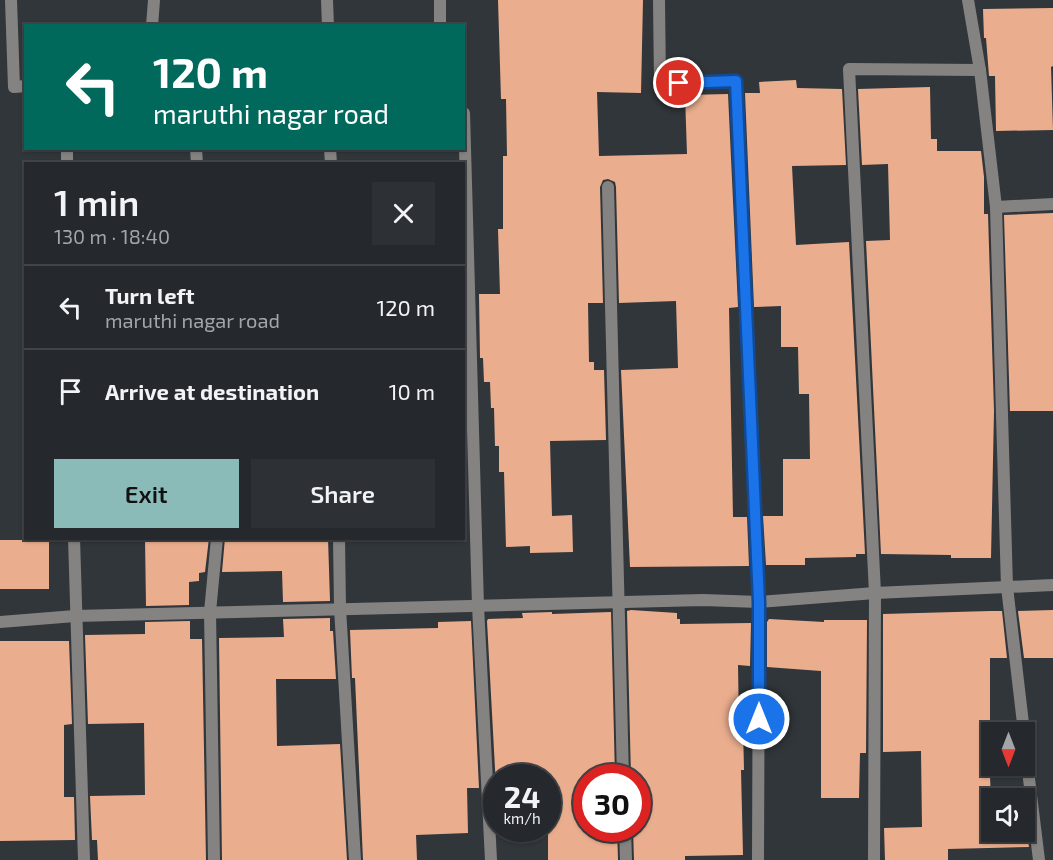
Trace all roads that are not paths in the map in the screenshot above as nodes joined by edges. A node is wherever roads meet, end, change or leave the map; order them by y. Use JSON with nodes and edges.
{"nodes":[{"id":1,"x":11,"y":0,"type":"edge"},
{"id":2,"x":154,"y":0,"type":"edge"},
{"id":3,"x":327,"y":0,"type":"edge"},
{"id":4,"x":440,"y":0,"type":"edge"},
{"id":5,"x":659,"y":0,"type":"edge"},
{"id":6,"x":968,"y":0,"type":"edge"},
{"id":7,"x":152,"y":24,"type":"edge"},
{"id":8,"x":328,"y":24,"type":"edge"},
{"id":9,"x":440,"y":24,"type":"edge"},
{"id":10,"x":980,"y":70,"type":"junction"},
{"id":11,"x":24,"y":86,"type":"edge"},
{"id":12,"x":465,"y":148,"type":"edge"},
{"id":13,"x":608,"y":187,"type":"dead end"},
{"id":14,"x":1053,"y":204,"type":"edge"},
{"id":15,"x":996,"y":207,"type":"junction"},
{"id":16,"x":74,"y":540,"type":"edge"},
{"id":17,"x":217,"y":540,"type":"edge"},
{"id":18,"x":339,"y":540,"type":"edge"},
{"id":19,"x":1053,"y":585,"type":"edge"},
{"id":20,"x":1007,"y":587,"type":"junction"},
{"id":21,"x":876,"y":593,"type":"junction"},
{"id":22,"x":759,"y":602,"type":"junction"},
{"id":23,"x":618,"y":603,"type":"junction"},
{"id":24,"x":478,"y":606,"type":"junction"},
{"id":25,"x":340,"y":608,"type":"junction"},
{"id":26,"x":210,"y":612,"type":"junction"},
{"id":27,"x":75,"y":616,"type":"junction"},
{"id":28,"x":0,"y":622,"type":"edge"},
{"id":29,"x":1023,"y":722,"type":"edge"},
{"id":30,"x":623,"y":764,"type":"edge"},
{"id":31,"x":1029,"y":776,"type":"edge"},
{"id":32,"x":625,"y":842,"type":"edge"},
{"id":33,"x":84,"y":860,"type":"edge"},
{"id":34,"x":214,"y":860,"type":"edge"},
{"id":35,"x":355,"y":860,"type":"edge"},
{"id":36,"x":491,"y":860,"type":"edge"},
{"id":37,"x":626,"y":860,"type":"edge"},
{"id":38,"x":758,"y":860,"type":"edge"},
{"id":39,"x":874,"y":860,"type":"edge"},
{"id":40,"x":1039,"y":860,"type":"edge"}],
"edges":[{"from":1,"to":11,"type":"street"},
{"from":2,"to":7,"type":"street"},
{"from":3,"to":8,"type":"street"},
{"from":4,"to":9,"type":"street"},
{"from":5,"to":22,"type":"street"},
{"from":6,"to":10,"type":"street"},
{"from":10,"to":15,"type":"street"},
{"from":10,"to":21,"type":"street"},
{"from":12,"to":24,"type":"street"},
{"from":13,"to":23,"type":"street"},
{"from":14,"to":15,"type":"street"},
{"from":15,"to":20,"type":"street"},
{"from":16,"to":27,"type":"street"},
{"from":17,"to":26,"type":"street"},
{"from":18,"to":25,"type":"street"},
{"from":19,"to":20,"type":"street"},
{"from":20,"to":21,"type":"street"},
{"from":20,"to":29,"type":"street"},
{"from":21,"to":22,"type":"street"},
{"from":21,"to":39,"type":"street"},
{"from":22,"to":23,"type":"street"},
{"from":22,"to":38,"type":"street"},
{"from":23,"to":24,"type":"street"},
{"from":23,"to":30,"type":"street"},
{"from":24,"to":25,"type":"street"},
{"from":24,"to":36,"type":"street"},
{"from":25,"to":26,"type":"street"},
{"from":25,"to":35,"type":"street"},
{"from":26,"to":27,"type":"street"},
{"from":26,"to":34,"type":"street"},
{"from":27,"to":28,"type":"street"},
{"from":27,"to":33,"type":"street"},
{"from":31,"to":40,"type":"street"},
{"from":32,"to":37,"type":"street"}]}
